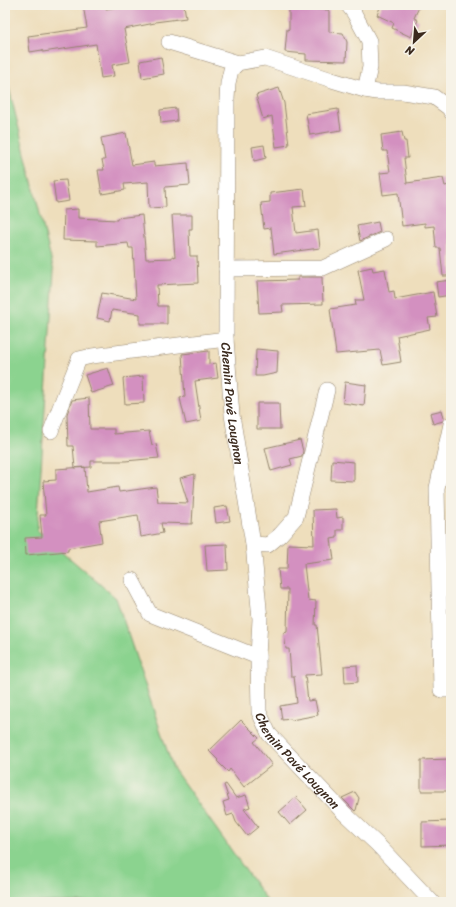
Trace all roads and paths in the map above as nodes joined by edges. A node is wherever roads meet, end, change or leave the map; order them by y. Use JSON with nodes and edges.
{"nodes":[{"id":1,"x":348,"y":5,"type":"edge"},
{"id":2,"x":169,"y":42,"type":"dead end"},
{"id":3,"x":238,"y":62,"type":"junction"},
{"id":4,"x":364,"y":90,"type":"junction"},
{"id":5,"x":451,"y":112,"type":"edge"},
{"id":6,"x":386,"y":239,"type":"dead end"},
{"id":7,"x":226,"y":268,"type":"junction"},
{"id":8,"x":226,"y":339,"type":"junction"},
{"id":9,"x":327,"y":390,"type":"dead end"},
{"id":10,"x":451,"y":424,"type":"edge"},
{"id":11,"x":51,"y":431,"type":"dead end"},
{"id":12,"x":253,"y":544,"type":"junction"},
{"id":13,"x":132,"y":580,"type":"dead end"},
{"id":14,"x":258,"y":657,"type":"junction"},
{"id":15,"x":451,"y":690,"type":"edge"},
{"id":16,"x":432,"y":902,"type":"edge"}],
"edges":[{"from":1,"to":4,"type":"street"},
{"from":2,"to":3,"type":"street"},
{"from":3,"to":4,"type":"street"},
{"from":3,"to":7,"type":"street","name":"Chemin Pavé Lougnon"},
{"from":4,"to":5,"type":"street"},
{"from":6,"to":7,"type":"street"},
{"from":7,"to":8,"type":"street","name":"Chemin Pavé Lougnon"},
{"from":8,"to":11,"type":"street"},
{"from":8,"to":12,"type":"street","name":"Chemin Pavé Lougnon"},
{"from":9,"to":12,"type":"street"},
{"from":10,"to":15,"type":"street"},
{"from":12,"to":14,"type":"street","name":"Chemin Pavé Lougnon"},
{"from":13,"to":14,"type":"street"},
{"from":14,"to":16,"type":"street","name":"Chemin Pavé Lougnon"}]}
